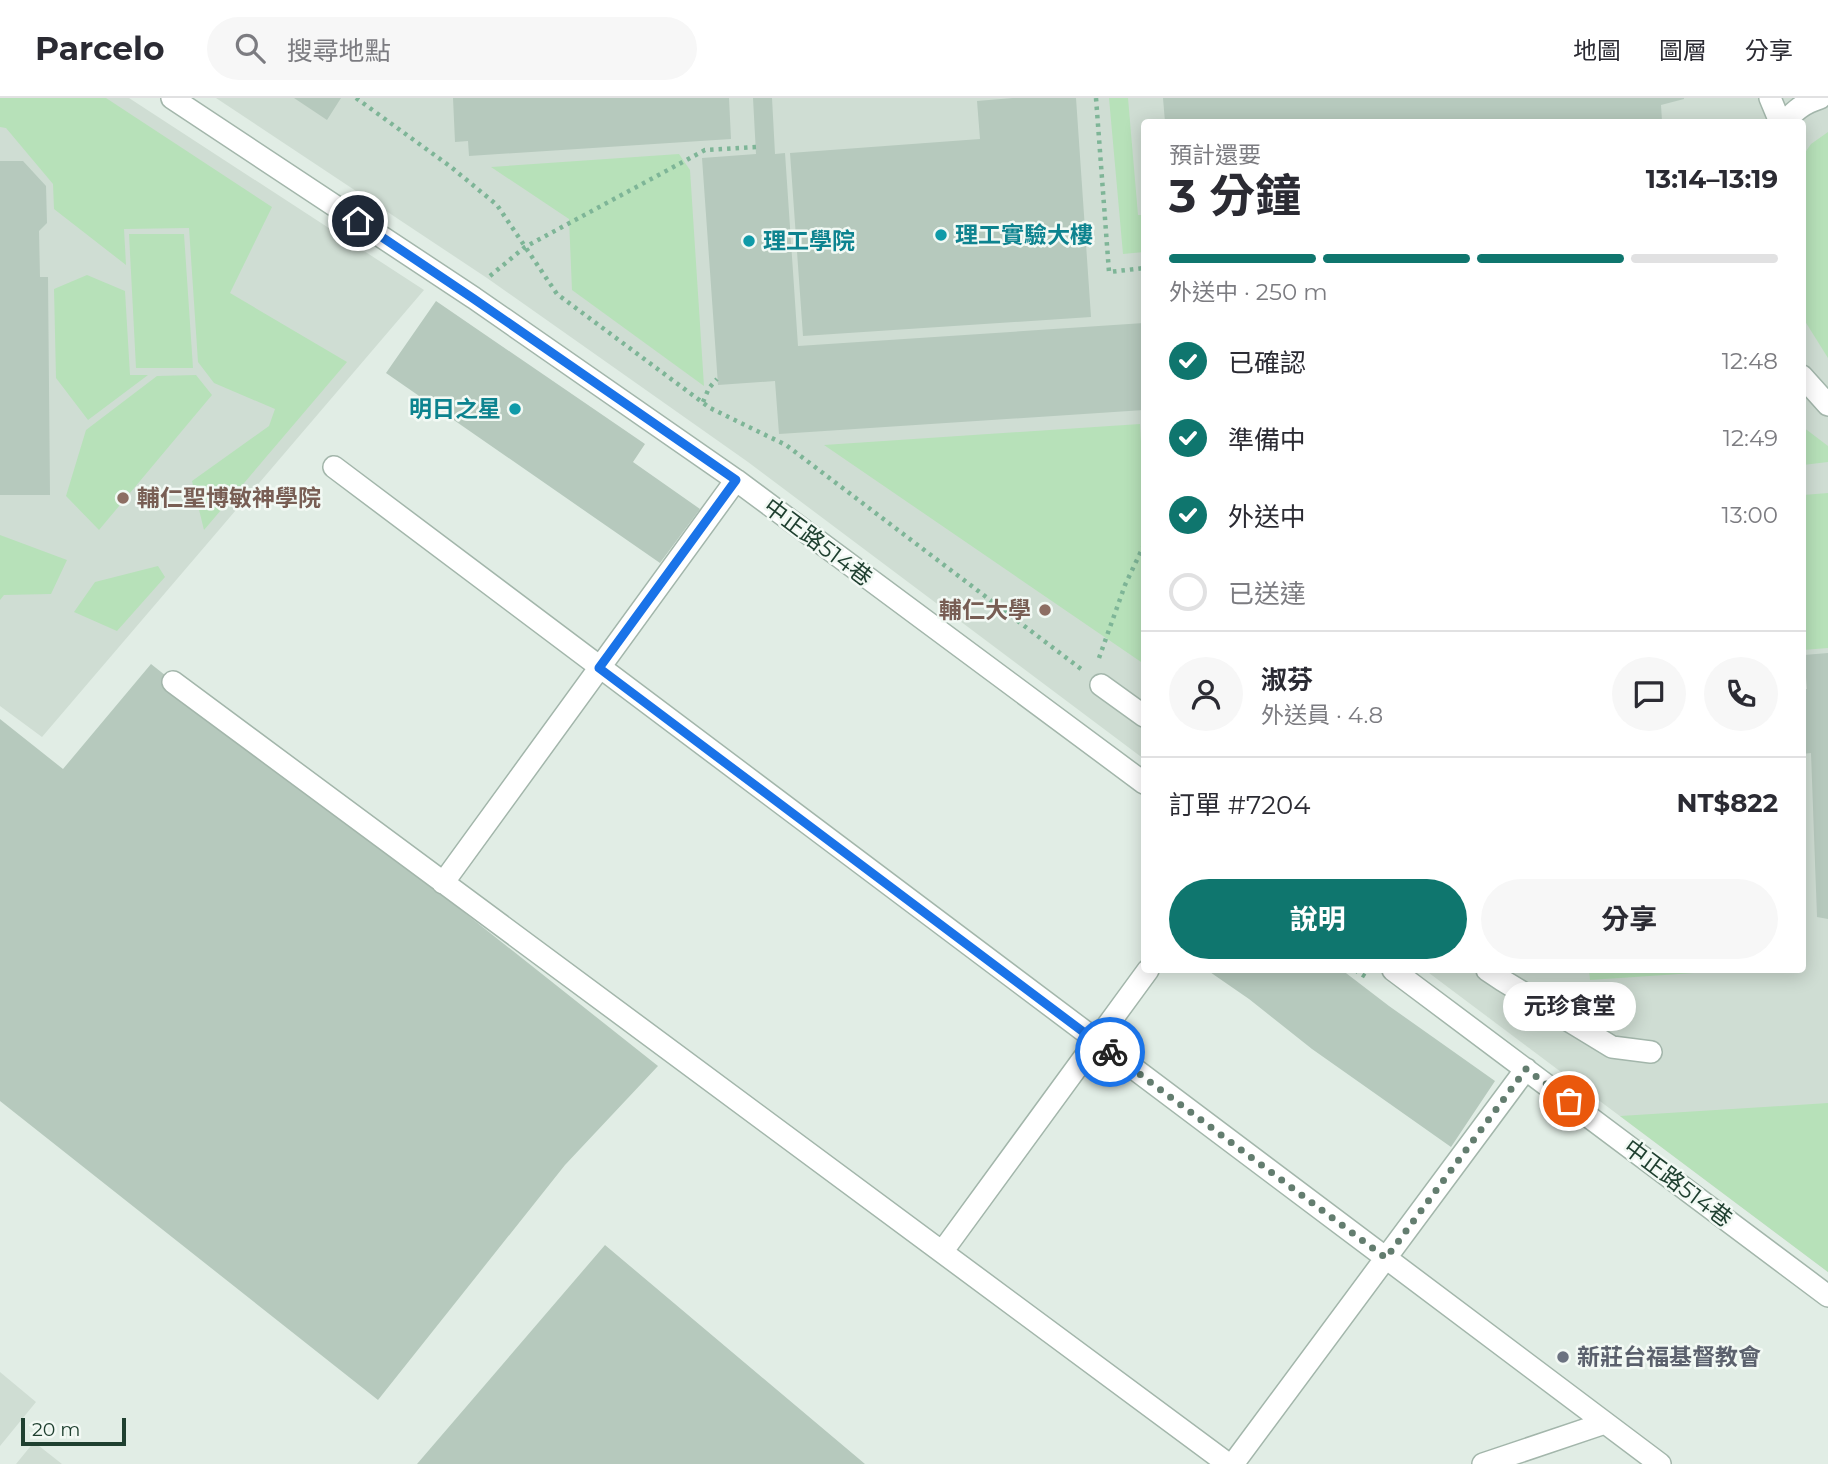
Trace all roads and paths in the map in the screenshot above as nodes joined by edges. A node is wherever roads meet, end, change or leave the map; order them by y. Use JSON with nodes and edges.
{"nodes":[{"id":1,"x":172,"y":98,"type":"edge"},
{"id":2,"x":356,"y":98,"type":"edge"},
{"id":3,"x":1096,"y":98,"type":"edge"},
{"id":4,"x":1770,"y":98,"type":"edge"},
{"id":5,"x":1819,"y":98,"type":"edge"},
{"id":6,"x":1781,"y":119,"type":"edge"},
{"id":7,"x":1786,"y":119,"type":"edge"},
{"id":8,"x":756,"y":147,"type":"dead end"},
{"id":9,"x":524,"y":247,"type":"junction"},
{"id":10,"x":1141,"y":268,"type":"edge"},
{"id":11,"x":487,"y":278,"type":"dead end"},
{"id":12,"x":717,"y":379,"type":"dead end"},
{"id":13,"x":1806,"y":380,"type":"edge"},
{"id":14,"x":703,"y":402,"type":"junction"},
{"id":15,"x":1828,"y":405,"type":"edge"},
{"id":16,"x":334,"y":467,"type":"dead end"},
{"id":17,"x":736,"y":480,"type":"junction"},
{"id":18,"x":1141,"y":551,"type":"edge"},
{"id":19,"x":599,"y":668,"type":"junction"},
{"id":20,"x":1097,"y":681,"type":"junction"},
{"id":21,"x":173,"y":682,"type":"dead end"},
{"id":22,"x":1141,"y":714,"type":"edge"},
{"id":23,"x":1141,"y":781,"type":"edge"},
{"id":24,"x":443,"y":883,"type":"junction"},
{"id":25,"x":1146,"y":973,"type":"edge"},
{"id":26,"x":1398,"y":973,"type":"edge"},
{"id":27,"x":1492,"y":973,"type":"edge"},
{"id":28,"x":1096,"y":1041,"type":"junction"},
{"id":29,"x":1651,"y":1052,"type":"dead end"},
{"id":30,"x":1526,"y":1069,"type":"junction"},
{"id":31,"x":942,"y":1252,"type":"junction"},
{"id":32,"x":1386,"y":1258,"type":"junction"},
{"id":33,"x":1828,"y":1296,"type":"edge"},
{"id":34,"x":1605,"y":1423,"type":"junction"},
{"id":35,"x":1231,"y":1464,"type":"edge"},
{"id":36,"x":1483,"y":1464,"type":"edge"},
{"id":37,"x":1660,"y":1464,"type":"edge"}],
"edges":[{"from":1,"to":17,"type":"street","name":"中正路514巷"},
{"from":2,"to":9,"type":"path"},
{"from":3,"to":10,"type":"path"},
{"from":4,"to":6,"type":"street"},
{"from":5,"to":7,"type":"street"},
{"from":8,"to":9,"type":"path"},
{"from":9,"to":11,"type":"path"},
{"from":9,"to":14,"type":"path"},
{"from":12,"to":14,"type":"path"},
{"from":13,"to":15,"type":"street"},
{"from":14,"to":20,"type":"path"},
{"from":16,"to":19,"type":"street"},
{"from":17,"to":19,"type":"street"},
{"from":17,"to":23,"type":"street","name":"中正路514巷"},
{"from":18,"to":20,"type":"path"},
{"from":19,"to":24,"type":"street"},
{"from":19,"to":28,"type":"street"},
{"from":20,"to":22,"type":"street"},
{"from":21,"to":24,"type":"street"},
{"from":24,"to":31,"type":"street"},
{"from":25,"to":28,"type":"street"},
{"from":26,"to":30,"type":"street","name":"中正路514巷"},
{"from":27,"to":29,"type":"street"},
{"from":28,"to":31,"type":"street"},
{"from":28,"to":32,"type":"street"},
{"from":30,"to":32,"type":"street"},
{"from":30,"to":33,"type":"street","name":"中正路514巷"},
{"from":31,"to":35,"type":"street"},
{"from":32,"to":34,"type":"street"},
{"from":32,"to":35,"type":"street"},
{"from":34,"to":36,"type":"street"},
{"from":34,"to":37,"type":"street"}]}
